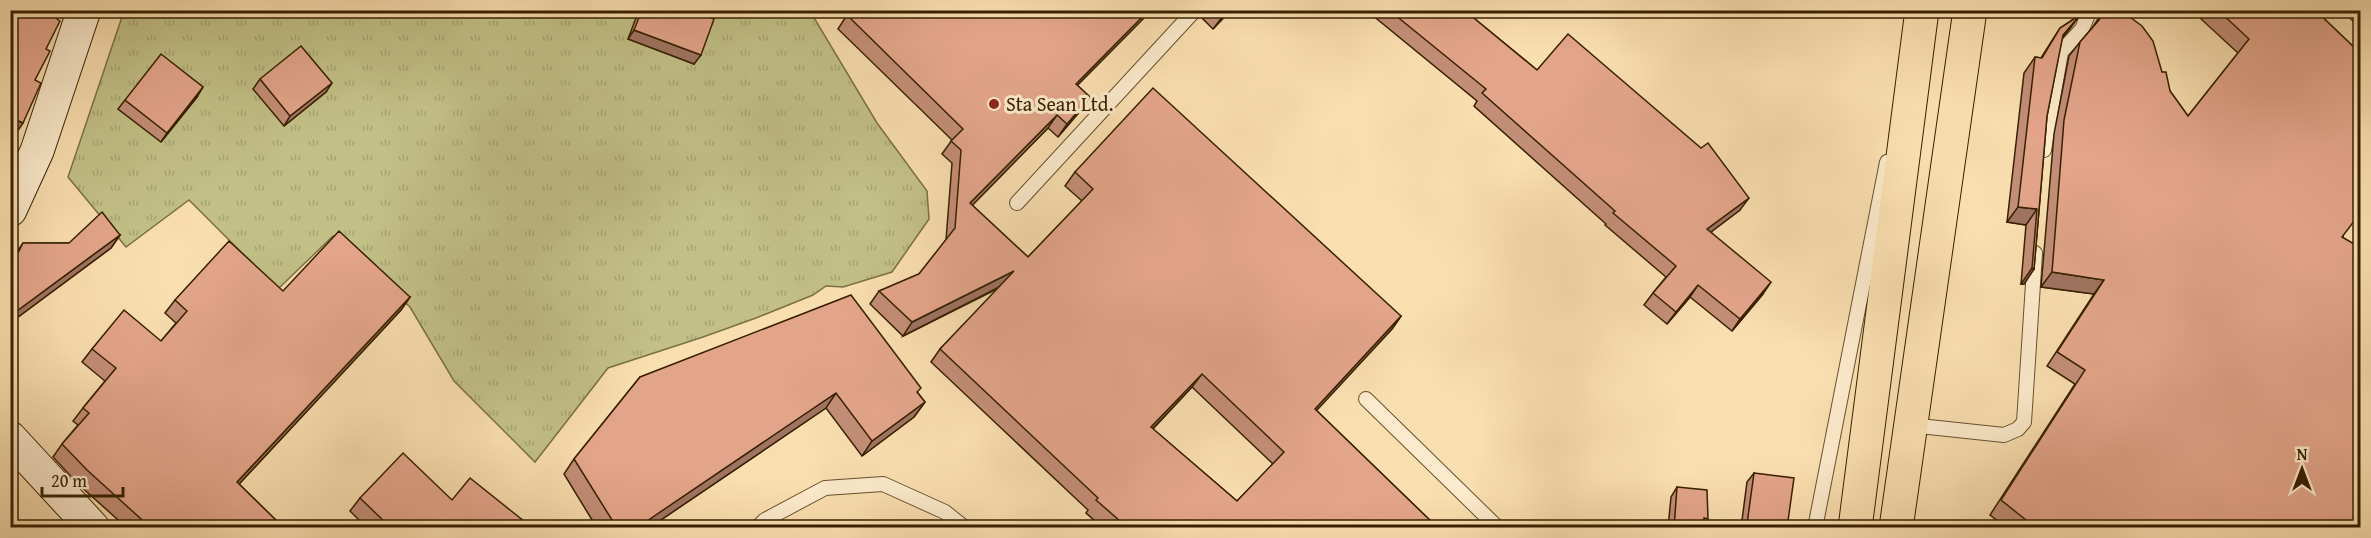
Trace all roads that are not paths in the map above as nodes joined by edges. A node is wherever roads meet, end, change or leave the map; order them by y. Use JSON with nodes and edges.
{"nodes":[{"id":1,"x":84,"y":10,"type":"edge"},
{"id":2,"x":1195,"y":10,"type":"edge"},
{"id":3,"x":1970,"y":10,"type":"edge"},
{"id":4,"x":2090,"y":10,"type":"edge"},
{"id":5,"x":2316,"y":10,"type":"edge"},
{"id":6,"x":1922,"y":12,"type":"edge"},
{"id":7,"x":2361,"y":51,"type":"edge"},
{"id":8,"x":2042,"y":168,"type":"edge"},
{"id":9,"x":1017,"y":204,"type":"dead end"},
{"id":10,"x":10,"y":210,"type":"edge"},
{"id":11,"x":2037,"y":236,"type":"edge"},
{"id":12,"x":1366,"y":399,"type":"dead end"},
{"id":13,"x":1910,"y":425,"type":"junction"},
{"id":14,"x":10,"y":438,"type":"edge"},
{"id":15,"x":93,"y":528,"type":"edge"},
{"id":16,"x":757,"y":528,"type":"edge"},
{"id":17,"x":964,"y":528,"type":"edge"},
{"id":18,"x":1498,"y":528,"type":"edge"},
{"id":19,"x":1815,"y":528,"type":"edge"},
{"id":20,"x":1855,"y":528,"type":"edge"},
{"id":21,"x":1896,"y":528,"type":"edge"}],
"edges":[{"from":1,"to":10,"type":"street"},
{"from":2,"to":9,"type":"lane"},
{"from":3,"to":13,"type":"main road"},
{"from":4,"to":8,"type":"lane"},
{"from":5,"to":7,"type":"main road"},
{"from":6,"to":19,"type":"lane"},
{"from":6,"to":20,"type":"main road"},
{"from":11,"to":13,"type":"lane"},
{"from":12,"to":18,"type":"lane"},
{"from":13,"to":21,"type":"main road"},
{"from":14,"to":15,"type":"street"},
{"from":16,"to":17,"type":"lane"}]}
